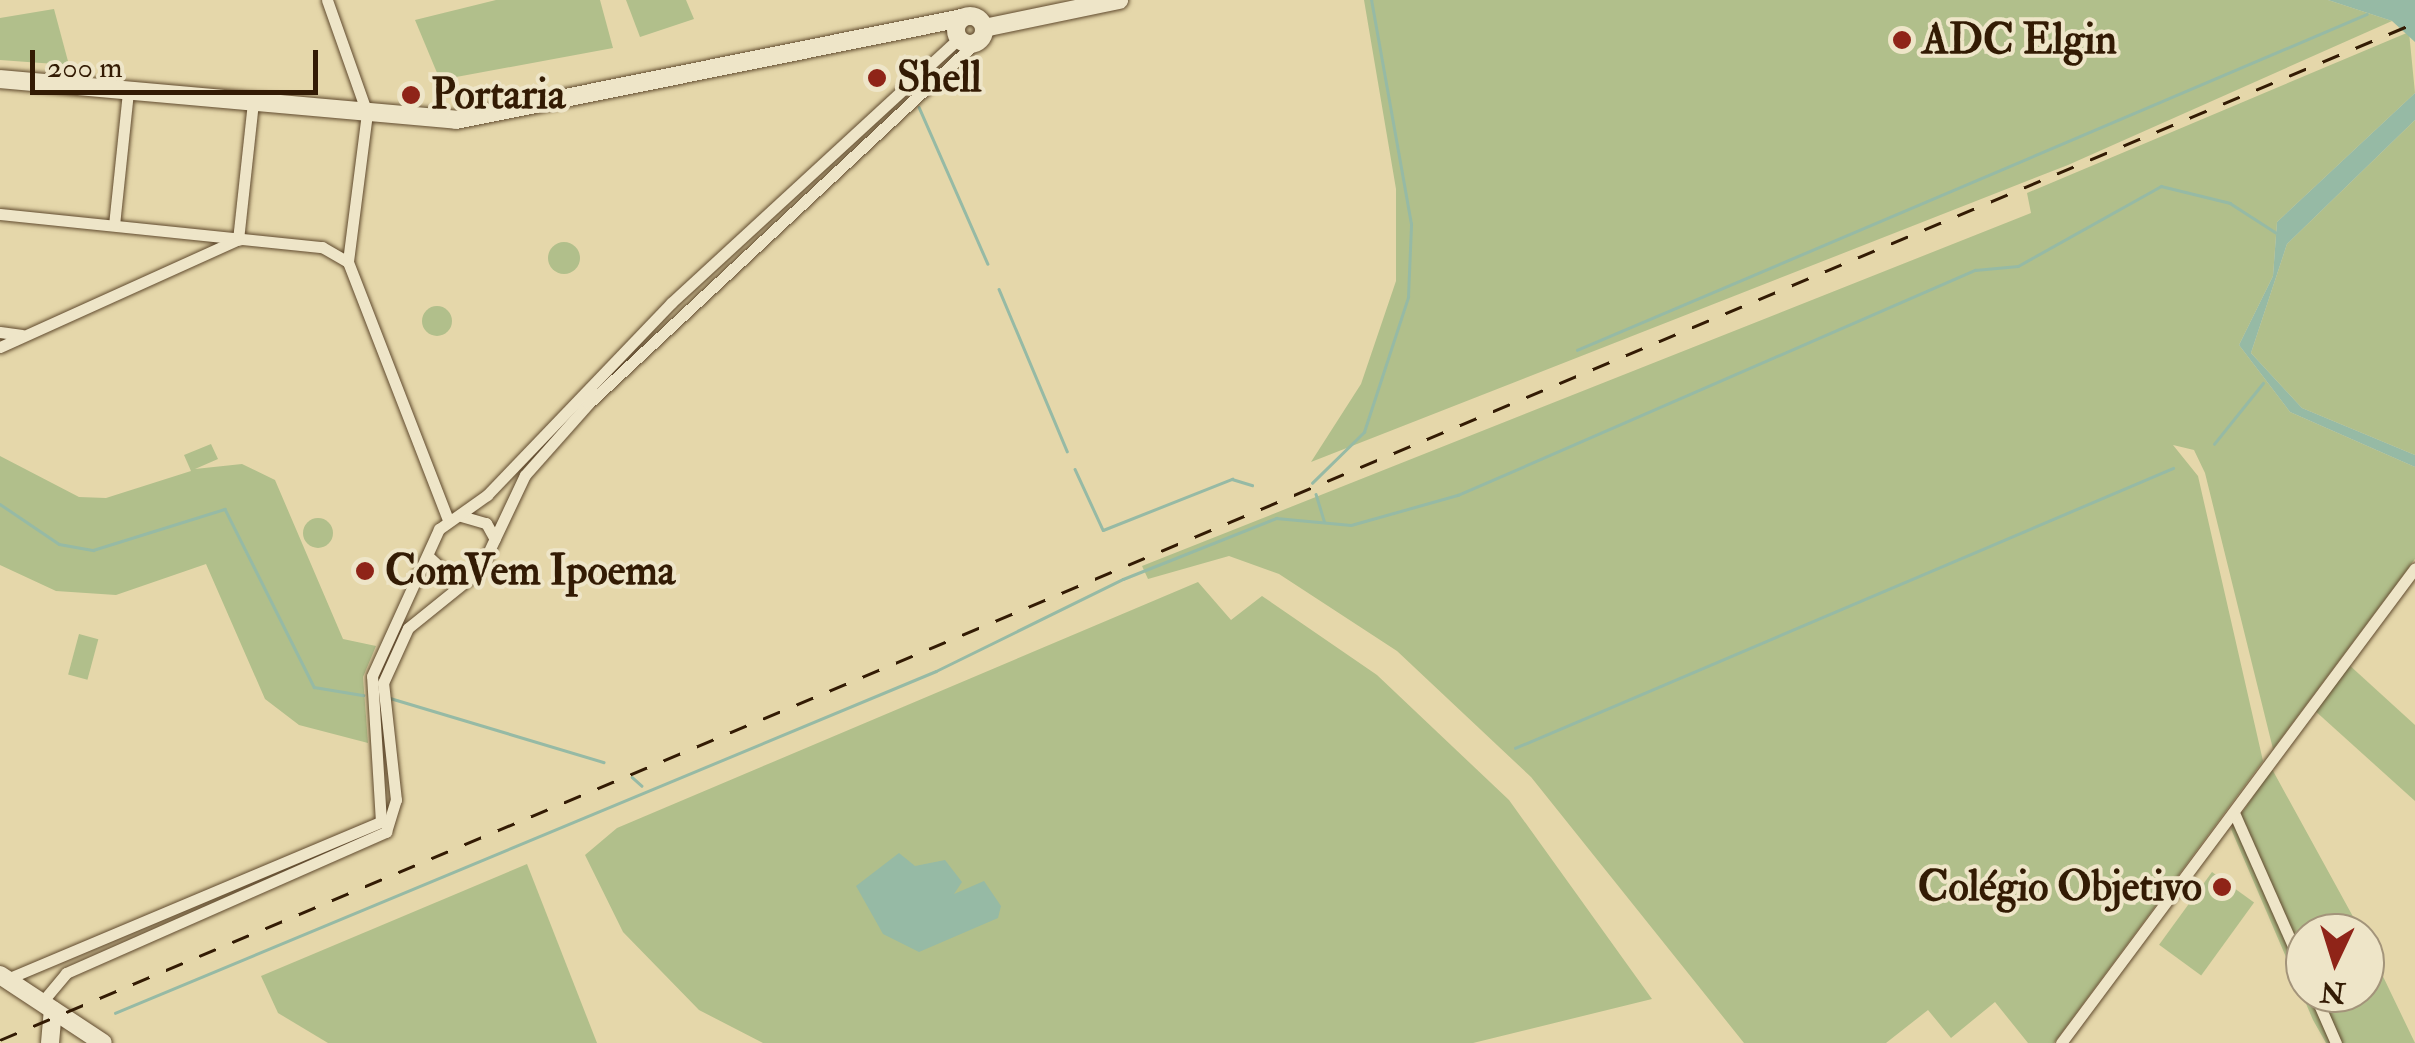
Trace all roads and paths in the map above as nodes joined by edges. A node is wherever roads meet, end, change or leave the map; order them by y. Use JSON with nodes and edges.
{"nodes":[{"id":1,"x":326,"y":0,"type":"edge"},
{"id":2,"x":1060,"y":0,"type":"edge"},
{"id":3,"x":1119,"y":0,"type":"edge"},
{"id":4,"x":970,"y":24,"type":"edge"},
{"id":5,"x":0,"y":79,"type":"edge"},
{"id":6,"x":128,"y":91,"type":"junction"},
{"id":7,"x":253,"y":102,"type":"junction"},
{"id":8,"x":368,"y":113,"type":"junction"},
{"id":9,"x":0,"y":214,"type":"edge"},
{"id":10,"x":114,"y":224,"type":"junction"},
{"id":11,"x":238,"y":240,"type":"junction"},
{"id":12,"x":348,"y":262,"type":"junction"},
{"id":13,"x":0,"y":332,"type":"edge"},
{"id":14,"x":27,"y":336,"type":"junction"},
{"id":15,"x":0,"y":347,"type":"edge"},
{"id":16,"x":452,"y":518,"type":"junction"},
{"id":17,"x":493,"y":552,"type":"junction"},
{"id":18,"x":429,"y":557,"type":"junction"},
{"id":19,"x":2415,"y":568,"type":"edge"},
{"id":20,"x":455,"y":581,"type":"junction"},
{"id":21,"x":2235,"y":815,"type":"junction"},
{"id":22,"x":389,"y":819,"type":"junction"},
{"id":23,"x":2285,"y":929,"type":"edge"},
{"id":24,"x":2,"y":977,"type":"edge"},
{"id":25,"x":48,"y":1006,"type":"junction"},
{"id":26,"x":2323,"y":1013,"type":"edge"},
{"id":27,"x":90,"y":1041,"type":"edge"},
{"id":28,"x":50,"y":1043,"type":"edge"},
{"id":29,"x":2061,"y":1043,"type":"edge"},
{"id":30,"x":2336,"y":1043,"type":"edge"}],
"edges":[{"from":1,"to":8,"type":"street"},
{"from":2,"to":4,"type":"main road"},
{"from":3,"to":4,"type":"main road"},
{"from":4,"to":8,"type":"main road"},
{"from":4,"to":16,"type":"street"},
{"from":4,"to":17,"type":"street"},
{"from":5,"to":6,"type":"main road"},
{"from":6,"to":7,"type":"main road"},
{"from":6,"to":10,"type":"street"},
{"from":7,"to":8,"type":"main road"},
{"from":7,"to":11,"type":"street"},
{"from":8,"to":12,"type":"street"},
{"from":9,"to":10,"type":"street"},
{"from":10,"to":11,"type":"street"},
{"from":11,"to":12,"type":"street"},
{"from":11,"to":14,"type":"street"},
{"from":12,"to":16,"type":"street"},
{"from":13,"to":14,"type":"street"},
{"from":14,"to":15,"type":"street"},
{"from":16,"to":17,"type":"street"},
{"from":16,"to":18,"type":"street"},
{"from":17,"to":20,"type":"street"},
{"from":18,"to":20,"type":"street"},
{"from":18,"to":22,"type":"street"},
{"from":19,"to":21,"type":"street"},
{"from":20,"to":22,"type":"street"},
{"from":21,"to":23,"type":"street"},
{"from":21,"to":29,"type":"street"},
{"from":22,"to":24,"type":"street"},
{"from":22,"to":25,"type":"street"},
{"from":24,"to":25,"type":"main road"},
{"from":25,"to":27,"type":"main road"},
{"from":25,"to":28,"type":"main road"},
{"from":26,"to":30,"type":"street"}]}
